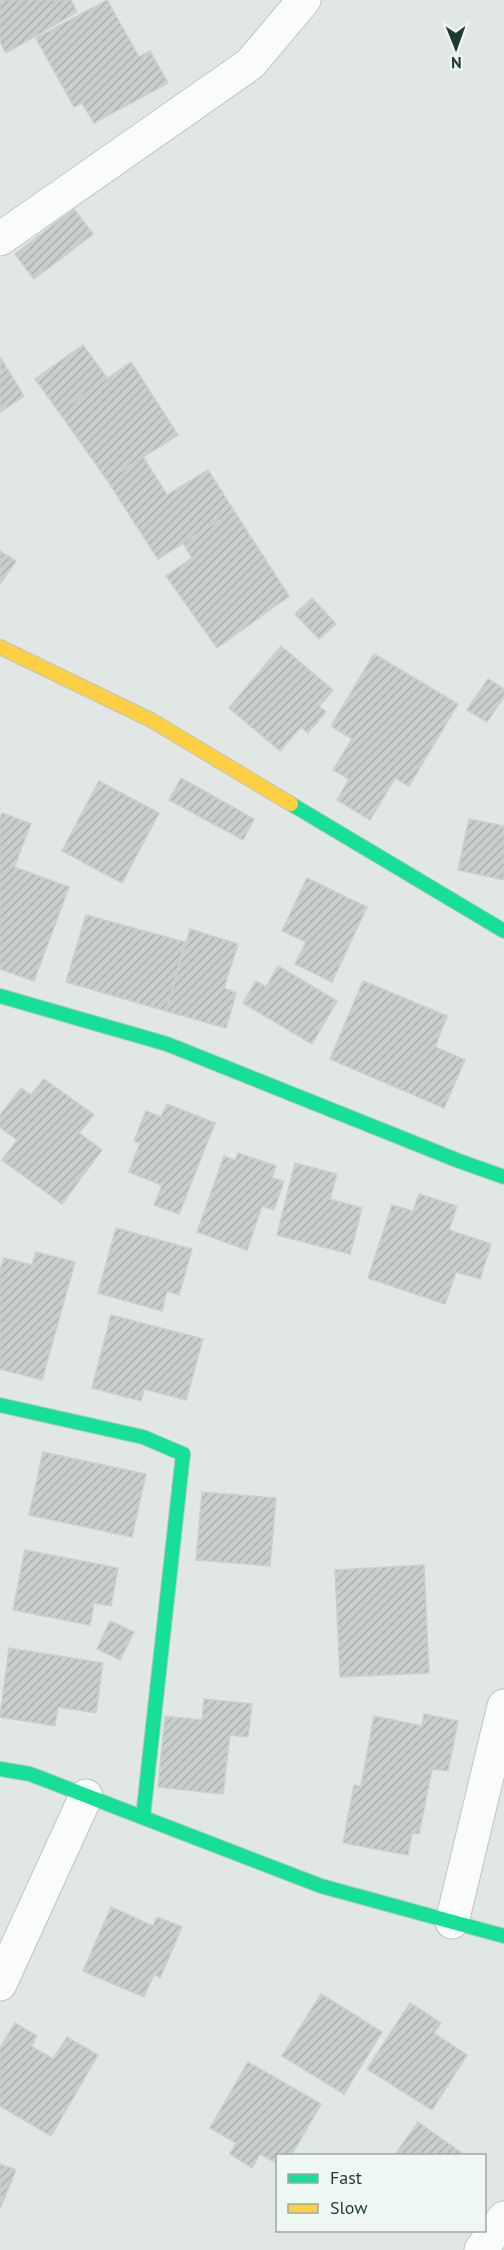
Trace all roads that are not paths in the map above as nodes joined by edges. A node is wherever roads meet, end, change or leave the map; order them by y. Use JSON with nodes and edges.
{"nodes":[{"id":1,"x":304,"y":0,"type":"edge"},
{"id":2,"x":0,"y":239,"type":"edge"},
{"id":3,"x":0,"y":647,"type":"edge"},
{"id":4,"x":504,"y":932,"type":"edge"},
{"id":5,"x":0,"y":996,"type":"edge"},
{"id":6,"x":504,"y":1177,"type":"edge"},
{"id":7,"x":0,"y":1405,"type":"edge"},
{"id":8,"x":504,"y":1706,"type":"edge"},
{"id":9,"x":0,"y":1769,"type":"edge"},
{"id":10,"x":86,"y":1796,"type":"junction"},
{"id":11,"x":143,"y":1817,"type":"junction"},
{"id":12,"x":452,"y":1922,"type":"junction"},
{"id":13,"x":504,"y":1936,"type":"edge"},
{"id":14,"x":0,"y":1984,"type":"edge"},
{"id":15,"x":504,"y":2218,"type":"edge"},
{"id":16,"x":481,"y":2250,"type":"edge"}],
"edges":[{"from":1,"to":2,"type":"street"},
{"from":3,"to":4,"type":"street"},
{"from":5,"to":6,"type":"street"},
{"from":7,"to":11,"type":"street"},
{"from":8,"to":12,"type":"street"},
{"from":9,"to":10,"type":"street"},
{"from":10,"to":11,"type":"street"},
{"from":10,"to":14,"type":"street"},
{"from":11,"to":12,"type":"street"},
{"from":12,"to":13,"type":"street"},
{"from":15,"to":16,"type":"street"}]}
